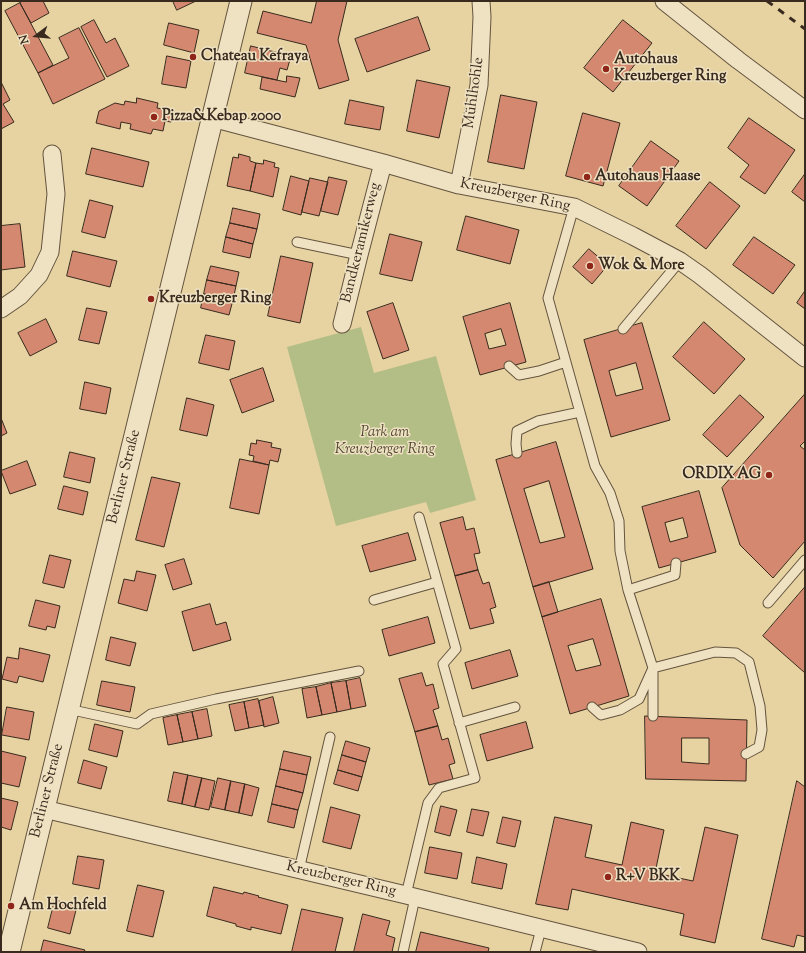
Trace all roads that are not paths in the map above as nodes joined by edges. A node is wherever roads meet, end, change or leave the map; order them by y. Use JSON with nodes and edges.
{"nodes":[{"id":1,"x":240,"y":1,"type":"edge"},
{"id":2,"x":481,"y":1,"type":"edge"},
{"id":3,"x":664,"y":1,"type":"edge"},
{"id":4,"x":805,"y":110,"type":"edge"},
{"id":5,"x":212,"y":118,"type":"junction"},
{"id":6,"x":52,"y":154,"type":"dead end"},
{"id":7,"x":383,"y":163,"type":"junction"},
{"id":8,"x":460,"y":184,"type":"junction"},
{"id":9,"x":574,"y":208,"type":"junction"},
{"id":10,"x":297,"y":242,"type":"dead end"},
{"id":11,"x":359,"y":255,"type":"junction"},
{"id":12,"x":680,"y":261,"type":"junction"},
{"id":13,"x":1,"y":309,"type":"edge"},
{"id":14,"x":342,"y":324,"type":"dead end"},
{"id":15,"x":623,"y":329,"type":"dead end"},
{"id":16,"x":805,"y":358,"type":"edge"},
{"id":17,"x":566,"y":362,"type":"junction"},
{"id":18,"x":509,"y":366,"type":"dead end"},
{"id":19,"x":580,"y":412,"type":"junction"},
{"id":20,"x":518,"y":453,"type":"dead end"},
{"id":21,"x":420,"y":518,"type":"dead end"},
{"id":22,"x":805,"y":560,"type":"edge"},
{"id":23,"x":676,"y":563,"type":"dead end"},
{"id":24,"x":437,"y":582,"type":"junction"},
{"id":25,"x":628,"y":590,"type":"junction"},
{"id":26,"x":374,"y":600,"type":"dead end"},
{"id":27,"x":768,"y":603,"type":"dead end"},
{"id":28,"x":653,"y":668,"type":"junction"},
{"id":29,"x":359,"y":671,"type":"dead end"},
{"id":30,"x":515,"y":707,"type":"dead end"},
{"id":31,"x":592,"y":707,"type":"dead end"},
{"id":32,"x":68,"y":709,"type":"junction"},
{"id":33,"x":653,"y":716,"type":"dead end"},
{"id":34,"x":459,"y":723,"type":"junction"},
{"id":35,"x":330,"y":737,"type":"dead end"},
{"id":36,"x":746,"y":754,"type":"dead end"},
{"id":37,"x":44,"y":809,"type":"junction"},
{"id":38,"x":299,"y":870,"type":"junction"},
{"id":39,"x":411,"y":897,"type":"junction"},
{"id":40,"x":541,"y":929,"type":"junction"},
{"id":41,"x":9,"y":952,"type":"edge"},
{"id":42,"x":403,"y":952,"type":"edge"},
{"id":43,"x":535,"y":952,"type":"edge"},
{"id":44,"x":638,"y":952,"type":"edge"}],
"edges":[{"from":1,"to":5,"type":"street","name":"Berliner Straße"},
{"from":2,"to":8,"type":"street","name":"Mühlhohle"},
{"from":3,"to":4,"type":"street"},
{"from":5,"to":7,"type":"street","name":"Kreuzberger Ring"},
{"from":5,"to":32,"type":"street","name":"Berliner Straße"},
{"from":6,"to":13,"type":"street"},
{"from":7,"to":8,"type":"street","name":"Kreuzberger Ring"},
{"from":7,"to":11,"type":"street","name":"Bandkeramikerweg"},
{"from":8,"to":9,"type":"street","name":"Kreuzberger Ring"},
{"from":9,"to":12,"type":"street","name":"Kreuzberger Ring"},
{"from":9,"to":17,"type":"lane"},
{"from":10,"to":11,"type":"lane"},
{"from":11,"to":14,"type":"street","name":"Bandkeramikerweg"},
{"from":12,"to":15,"type":"lane"},
{"from":12,"to":16,"type":"street","name":"Kreuzberger Ring"},
{"from":17,"to":18,"type":"lane"},
{"from":17,"to":19,"type":"lane"},
{"from":19,"to":20,"type":"lane"},
{"from":19,"to":25,"type":"lane"},
{"from":21,"to":24,"type":"lane"},
{"from":22,"to":27,"type":"lane"},
{"from":23,"to":25,"type":"lane"},
{"from":24,"to":26,"type":"lane"},
{"from":24,"to":34,"type":"lane"},
{"from":25,"to":28,"type":"lane"},
{"from":28,"to":31,"type":"lane"},
{"from":28,"to":33,"type":"lane"},
{"from":28,"to":36,"type":"lane"},
{"from":29,"to":32,"type":"lane"},
{"from":30,"to":34,"type":"lane"},
{"from":32,"to":37,"type":"street","name":"Berliner Straße"},
{"from":34,"to":39,"type":"lane"},
{"from":35,"to":38,"type":"lane"},
{"from":37,"to":38,"type":"street","name":"Kreuzberger Ring"},
{"from":37,"to":41,"type":"street","name":"Berliner Straße"},
{"from":38,"to":39,"type":"street","name":"Kreuzberger Ring"},
{"from":39,"to":40,"type":"street","name":"Kreuzberger Ring"},
{"from":39,"to":42,"type":"lane"},
{"from":40,"to":43,"type":"lane"},
{"from":40,"to":44,"type":"street","name":"Kreuzberger Ring"}]}
